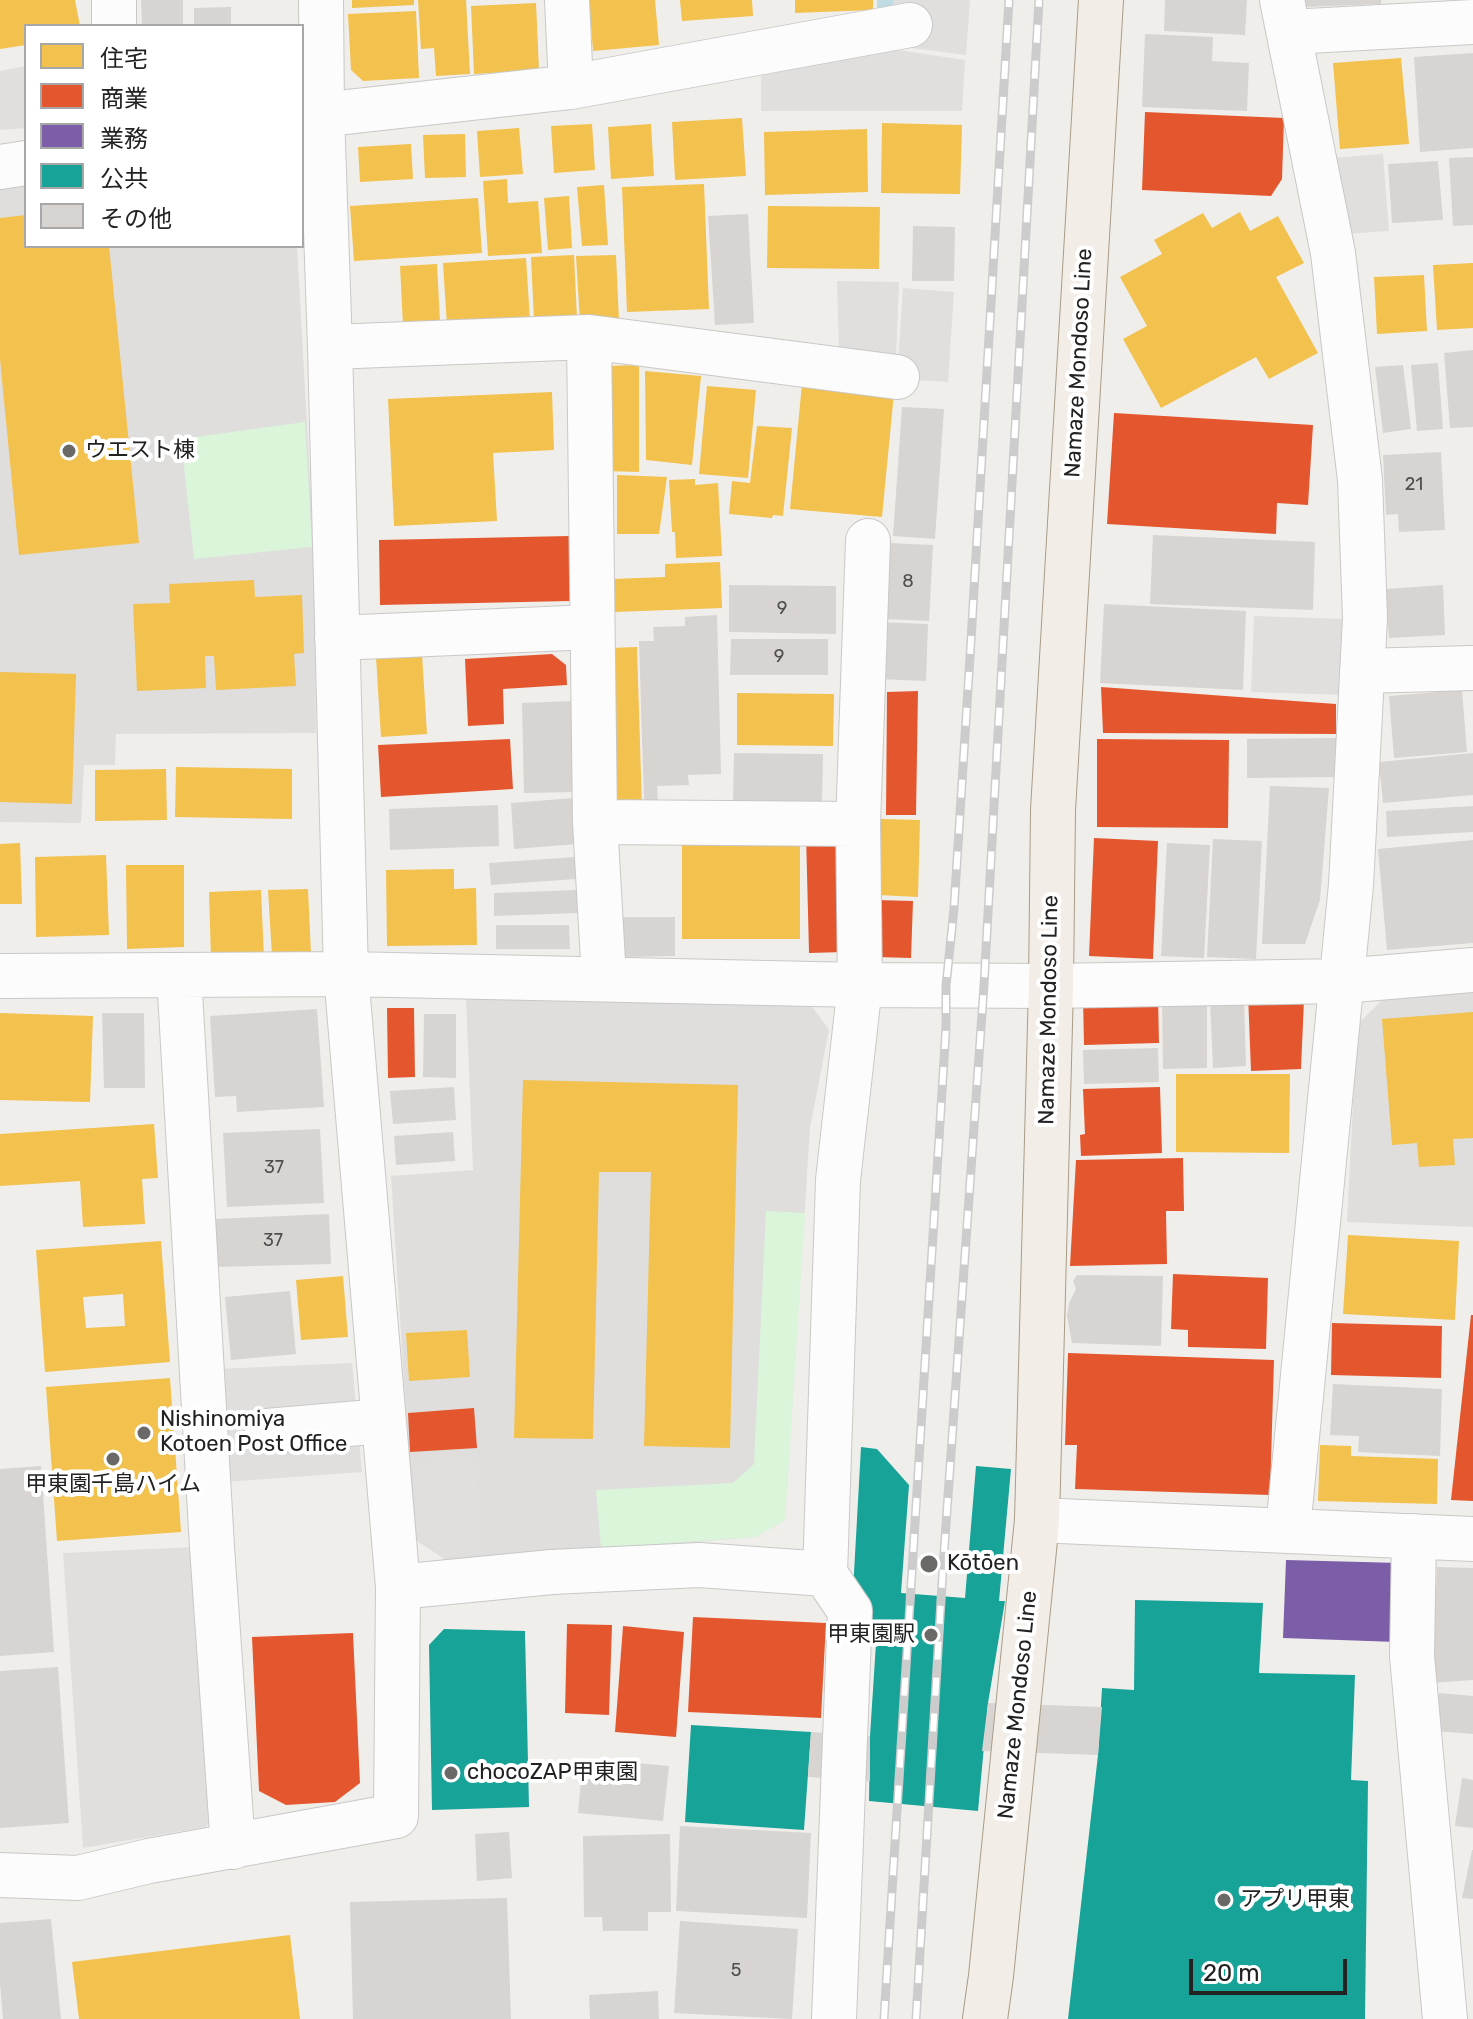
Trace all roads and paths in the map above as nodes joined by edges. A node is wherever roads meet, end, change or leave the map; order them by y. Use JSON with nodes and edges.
{"nodes":[{"id":1,"x":114,"y":0,"type":"edge"},
{"id":2,"x":321,"y":0,"type":"edge"},
{"id":3,"x":567,"y":0,"type":"edge"},
{"id":4,"x":1101,"y":0,"type":"edge"},
{"id":5,"x":1286,"y":16,"type":"edge"},
{"id":6,"x":1473,"y":22,"type":"edge"},
{"id":7,"x":114,"y":24,"type":"edge"},
{"id":8,"x":910,"y":25,"type":"dead end"},
{"id":9,"x":571,"y":87,"type":"junction"},
{"id":10,"x":312,"y":115,"type":"edge"},
{"id":11,"x":24,"y":163,"type":"edge"},
{"id":12,"x":0,"y":167,"type":"edge"},
{"id":13,"x":589,"y":337,"type":"junction"},
{"id":14,"x":330,"y":347,"type":"junction"},
{"id":15,"x":897,"y":377,"type":"dead end"},
{"id":16,"x":868,"y":541,"type":"dead end"},
{"id":17,"x":592,"y":627,"type":"junction"},
{"id":18,"x":337,"y":638,"type":"junction"},
{"id":19,"x":1473,"y":668,"type":"edge"},
{"id":20,"x":1362,"y":671,"type":"junction"},
{"id":21,"x":595,"y":822,"type":"junction"},
{"id":22,"x":858,"y":824,"type":"junction"},
{"id":23,"x":1473,"y":970,"type":"edge"},
{"id":24,"x":346,"y":974,"type":"junction"},
{"id":25,"x":179,"y":975,"type":"junction"},
{"id":26,"x":0,"y":976,"type":"edge"},
{"id":27,"x":604,"y":979,"type":"junction"},
{"id":28,"x":1342,"y":981,"type":"junction"},
{"id":29,"x":860,"y":985,"type":"junction"},
{"id":30,"x":1051,"y":986,"type":"junction"},
{"id":31,"x":383,"y":1421,"type":"junction"},
{"id":32,"x":267,"y":1431,"type":"dead end"},
{"id":33,"x":1037,"y":1520,"type":"junction"},
{"id":34,"x":1288,"y":1529,"type":"junction"},
{"id":35,"x":1414,"y":1536,"type":"junction"},
{"id":36,"x":1473,"y":1539,"type":"edge"},
{"id":37,"x":825,"y":1574,"type":"junction"},
{"id":38,"x":398,"y":1587,"type":"junction"},
{"id":39,"x":233,"y":1847,"type":"junction"},
{"id":40,"x":0,"y":1875,"type":"edge"},
{"id":41,"x":834,"y":2019,"type":"edge"},
{"id":42,"x":985,"y":2019,"type":"edge"},
{"id":43,"x":1445,"y":2019,"type":"edge"}],
"edges":[{"from":1,"to":7,"type":"street"},
{"from":2,"to":10,"type":"street"},
{"from":3,"to":9,"type":"street"},
{"from":4,"to":30,"type":"main road","name":"Namaze Mondoso Line"},
{"from":5,"to":6,"type":"street"},
{"from":5,"to":20,"type":"street"},
{"from":8,"to":9,"type":"street"},
{"from":9,"to":10,"type":"street"},
{"from":10,"to":14,"type":"street"},
{"from":11,"to":12,"type":"street"},
{"from":13,"to":14,"type":"street"},
{"from":13,"to":15,"type":"street"},
{"from":13,"to":17,"type":"street"},
{"from":14,"to":18,"type":"street"},
{"from":16,"to":22,"type":"street"},
{"from":17,"to":18,"type":"street"},
{"from":17,"to":21,"type":"street"},
{"from":18,"to":24,"type":"street"},
{"from":19,"to":20,"type":"street"},
{"from":20,"to":28,"type":"street"},
{"from":21,"to":22,"type":"street"},
{"from":21,"to":27,"type":"street"},
{"from":22,"to":29,"type":"street"},
{"from":23,"to":28,"type":"street"},
{"from":24,"to":25,"type":"street"},
{"from":24,"to":27,"type":"street"},
{"from":24,"to":31,"type":"street"},
{"from":25,"to":26,"type":"street"},
{"from":25,"to":39,"type":"street"},
{"from":27,"to":29,"type":"street"},
{"from":28,"to":30,"type":"street"},
{"from":28,"to":34,"type":"street"},
{"from":29,"to":30,"type":"street"},
{"from":29,"to":37,"type":"street"},
{"from":30,"to":33,"type":"main road","name":"Namaze Mondoso Line"},
{"from":31,"to":32,"type":"street"},
{"from":31,"to":38,"type":"street"},
{"from":33,"to":34,"type":"street"},
{"from":33,"to":42,"type":"main road","name":"Namaze Mondoso Line"},
{"from":34,"to":35,"type":"street"},
{"from":35,"to":36,"type":"street"},
{"from":35,"to":43,"type":"street"},
{"from":37,"to":38,"type":"street"},
{"from":37,"to":41,"type":"street"},
{"from":38,"to":39,"type":"street"},
{"from":39,"to":40,"type":"street"}]}
